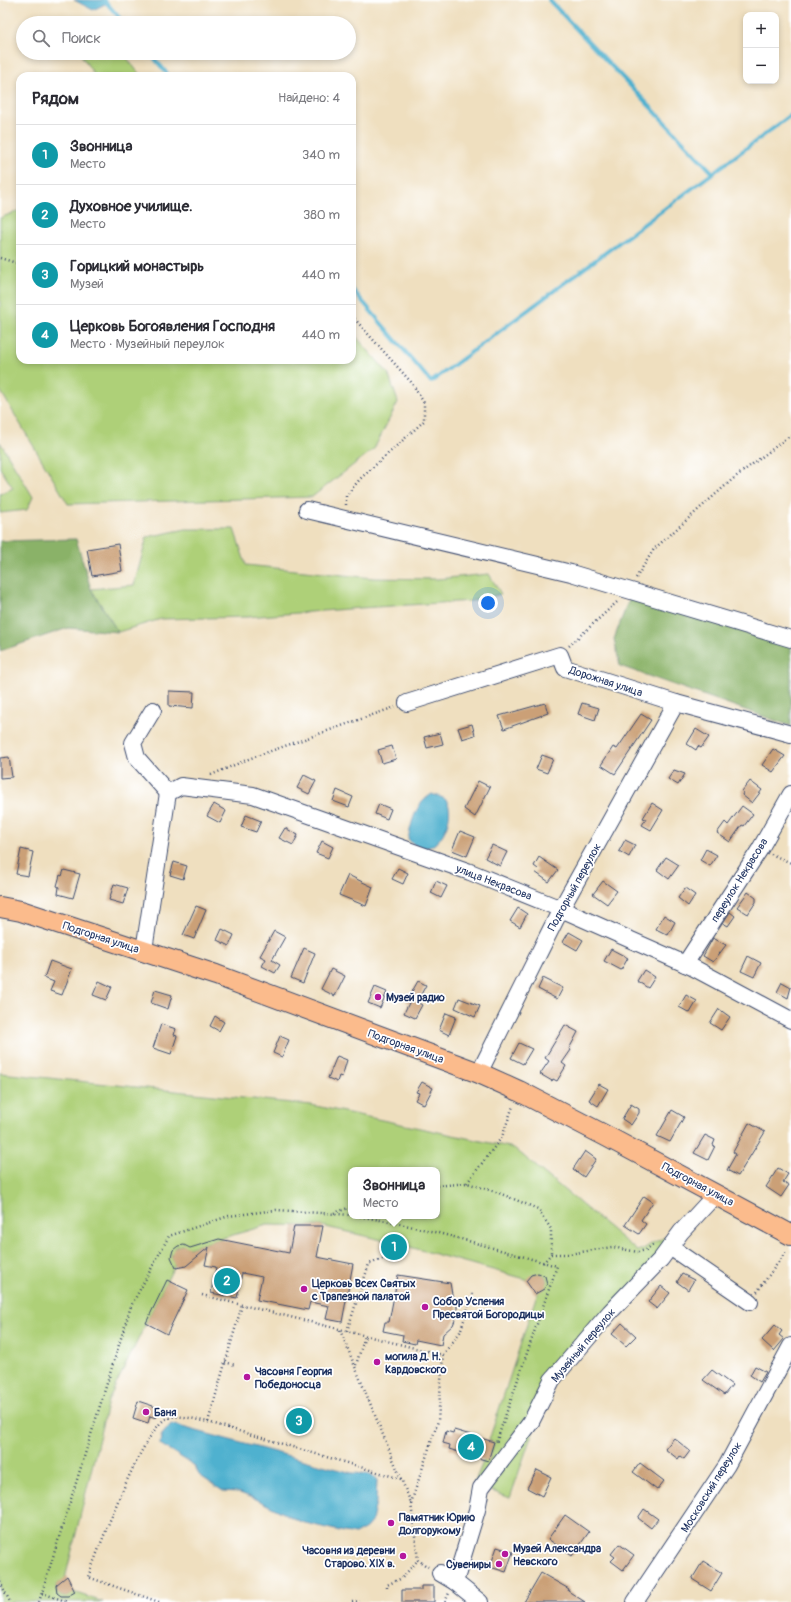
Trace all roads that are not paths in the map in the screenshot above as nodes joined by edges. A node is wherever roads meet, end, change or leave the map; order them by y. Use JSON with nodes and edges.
{"nodes":[{"id":1,"x":307,"y":510,"type":"dead end"},
{"id":2,"x":791,"y":640,"type":"edge"},
{"id":3,"x":407,"y":703,"type":"road end"},
{"id":4,"x":676,"y":704,"type":"junction"},
{"id":5,"x":153,"y":710,"type":"dead end"},
{"id":6,"x":791,"y":734,"type":"edge"},
{"id":7,"x":175,"y":790,"type":"junction"},
{"id":8,"x":791,"y":794,"type":"edge"},
{"id":9,"x":0,"y":907,"type":"edge"},
{"id":10,"x":561,"y":909,"type":"junction"},
{"id":11,"x":144,"y":950,"type":"junction"},
{"id":12,"x":685,"y":964,"type":"junction"},
{"id":13,"x":791,"y":1020,"type":"edge"},
{"id":14,"x":479,"y":1073,"type":"junction"},
{"id":15,"x":716,"y":1194,"type":"junction"},
{"id":16,"x":790,"y":1240,"type":"edge"},
{"id":17,"x":663,"y":1244,"type":"junction"},
{"id":18,"x":750,"y":1302,"type":"road end"},
{"id":19,"x":791,"y":1346,"type":"edge"},
{"id":20,"x":436,"y":1572,"type":"road end"},
{"id":21,"x":455,"y":1582,"type":"junction"},
{"id":22,"x":480,"y":1602,"type":"edge"},
{"id":23,"x":635,"y":1602,"type":"edge"}],
"edges":[{"from":1,"to":2,"type":"street"},
{"from":3,"to":4,"type":"street","name":"Дорожная улица"},
{"from":4,"to":6,"type":"street","name":"Дорожная улица"},
{"from":4,"to":10,"type":"street","name":"Подгорный переулок"},
{"from":5,"to":7,"type":"street"},
{"from":7,"to":10,"type":"street","name":"улица Некрасова"},
{"from":7,"to":11,"type":"street"},
{"from":8,"to":12,"type":"street","name":"переулок Некрасова"},
{"from":9,"to":11,"type":"main road","name":"Подгорная улица"},
{"from":10,"to":12,"type":"street","name":"улица Некрасова"},
{"from":10,"to":14,"type":"street","name":"Подгорный переулок"},
{"from":11,"to":14,"type":"main road","name":"Подгорная улица"},
{"from":12,"to":13,"type":"street","name":"улица Некрасова"},
{"from":14,"to":15,"type":"main road","name":"Подгорная улица"},
{"from":15,"to":16,"type":"main road","name":"Подгорная улица"},
{"from":15,"to":17,"type":"street","name":"Музейный переулок"},
{"from":17,"to":18,"type":"street"},
{"from":17,"to":21,"type":"street","name":"Музейный переулок"},
{"from":19,"to":23,"type":"street","name":"Московский переулок"},
{"from":20,"to":21,"type":"street"},
{"from":21,"to":22,"type":"street"}]}
